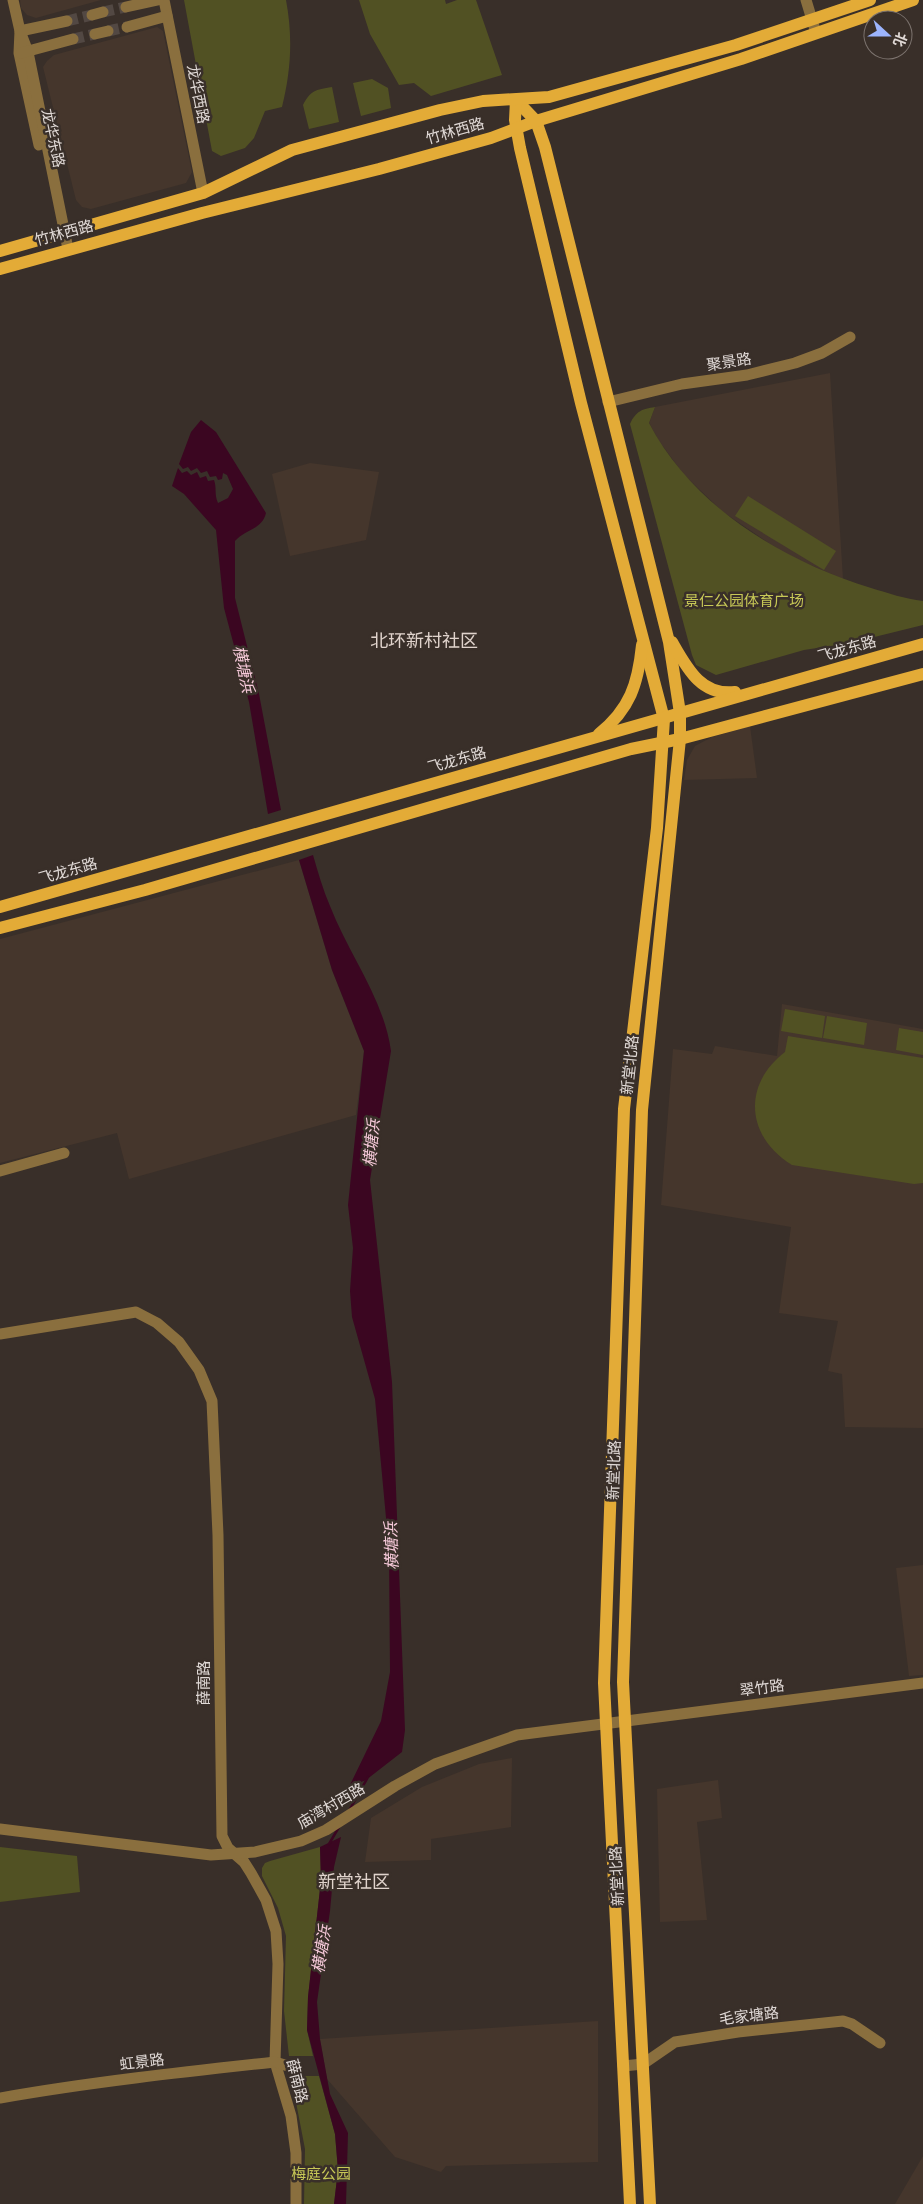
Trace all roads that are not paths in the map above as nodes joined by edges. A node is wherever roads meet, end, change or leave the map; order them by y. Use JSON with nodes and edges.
{"nodes":[{"id":1,"x":13,"y":0,"type":"edge"},
{"id":2,"x":158,"y":0,"type":"edge"},
{"id":3,"x":164,"y":0,"type":"edge"},
{"id":4,"x":806,"y":0,"type":"edge"},
{"id":5,"x":870,"y":0,"type":"edge"},
{"id":6,"x":913,"y":0,"type":"edge"},
{"id":7,"x":126,"y":7,"type":"tunnel mouth"},
{"id":8,"x":167,"y":16,"type":"junction"},
{"id":9,"x":812,"y":20,"type":"junction"},
{"id":10,"x":67,"y":21,"type":"tunnel mouth"},
{"id":11,"x":127,"y":27,"type":"tunnel mouth"},
{"id":12,"x":20,"y":31,"type":"junction"},
{"id":13,"x":108,"y":31,"type":"tunnel mouth"},
{"id":14,"x":816,"y":33,"type":"junction"},
{"id":15,"x":95,"y":34,"type":"tunnel mouth"},
{"id":16,"x":74,"y":40,"type":"tunnel mouth"},
{"id":17,"x":24,"y":53,"type":"junction"},
{"id":18,"x":516,"y":100,"type":"junction"},
{"id":19,"x":536,"y":121,"type":"junction"},
{"id":20,"x":516,"y":124,"type":"junction"},
{"id":21,"x":203,"y":193,"type":"junction"},
{"id":22,"x":61,"y":233,"type":"junction"},
{"id":23,"x":64,"y":250,"type":"junction"},
{"id":24,"x":0,"y":251,"type":"edge"},
{"id":25,"x":0,"y":269,"type":"edge"},
{"id":26,"x":850,"y":338,"type":"dead end"},
{"id":27,"x":608,"y":402,"type":"junction"},
{"id":28,"x":666,"y":631,"type":"junction"},
{"id":29,"x":643,"y":638,"type":"junction"},
{"id":30,"x":923,"y":644,"type":"edge"},
{"id":31,"x":923,"y":674,"type":"edge"},
{"id":32,"x":761,"y":690,"type":"junction"},
{"id":33,"x":680,"y":713,"type":"junction"},
{"id":34,"x":664,"y":719,"type":"junction"},
{"id":35,"x":595,"y":737,"type":"junction"},
{"id":36,"x":680,"y":739,"type":"junction"},
{"id":37,"x":662,"y":743,"type":"junction"},
{"id":38,"x":0,"y":907,"type":"edge"},
{"id":39,"x":0,"y":928,"type":"edge"},
{"id":40,"x":64,"y":1153,"type":"dead end"},
{"id":41,"x":0,"y":1170,"type":"edge"},
{"id":42,"x":0,"y":1334,"type":"edge"},
{"id":43,"x":923,"y":1683,"type":"edge"},
{"id":44,"x":625,"y":1720,"type":"junction"},
{"id":45,"x":606,"y":1722,"type":"junction"},
{"id":46,"x":0,"y":1829,"type":"edge"},
{"id":47,"x":235,"y":1854,"type":"junction"},
{"id":48,"x":880,"y":2042,"type":"dead end"},
{"id":49,"x":275,"y":2062,"type":"junction"},
{"id":50,"x":643,"y":2064,"type":"junction"},
{"id":51,"x":288,"y":2066,"type":"dead end"},
{"id":52,"x":623,"y":2066,"type":"junction"},
{"id":53,"x":0,"y":2098,"type":"edge"},
{"id":54,"x":296,"y":2204,"type":"edge"},
{"id":55,"x":630,"y":2204,"type":"edge"},
{"id":56,"x":650,"y":2204,"type":"edge"}],
"edges":[{"from":1,"to":12,"type":"street","name":"龙华东路"},
{"from":2,"to":7,"type":"street"},
{"from":3,"to":8,"type":"street","name":"龙华西路"},
{"from":4,"to":9,"type":"street"},
{"from":5,"to":9,"type":"main road","name":"竹林西路"},
{"from":6,"to":14,"type":"main road","name":"竹林西路"},
{"from":8,"to":11,"type":"street"},
{"from":8,"to":21,"type":"street","name":"龙华西路"},
{"from":9,"to":14,"type":"street"},
{"from":9,"to":18,"type":"main road","name":"竹林西路"},
{"from":10,"to":12,"type":"street"},
{"from":12,"to":17,"type":"street","name":"龙华东路"},
{"from":13,"to":15,"type":"street"},
{"from":14,"to":19,"type":"main road","name":"竹林西路"},
{"from":16,"to":17,"type":"street"},
{"from":17,"to":22,"type":"street","name":"龙华东路"},
{"from":18,"to":19,"type":"main road"},
{"from":18,"to":20,"type":"main road","name":"新堂北路"},
{"from":18,"to":21,"type":"main road","name":"竹林西路"},
{"from":19,"to":20,"type":"main road","name":"竹林西路"},
{"from":19,"to":27,"type":"main road"},
{"from":20,"to":23,"type":"main road","name":"竹林西路"},
{"from":20,"to":29,"type":"main road","name":"新堂北路"},
{"from":21,"to":22,"type":"main road","name":"竹林西路"},
{"from":22,"to":23,"type":"street","name":"龙华东路"},
{"from":22,"to":24,"type":"main road","name":"竹林西路"},
{"from":23,"to":25,"type":"main road","name":"竹林西路"},
{"from":26,"to":27,"type":"street","name":"聚景路"},
{"from":27,"to":28,"type":"main road"},
{"from":28,"to":32,"type":"main road"},
{"from":28,"to":33,"type":"main road","name":"新堂北路"},
{"from":29,"to":34,"type":"main road","name":"新堂北路"},
{"from":29,"to":35,"type":"main road"},
{"from":30,"to":32,"type":"main road","name":"飞龙东路"},
{"from":31,"to":36,"type":"main road"},
{"from":32,"to":33,"type":"main road","name":"飞龙东路"},
{"from":33,"to":34,"type":"main road","name":"飞龙东路"},
{"from":33,"to":36,"type":"main road","name":"新堂北路"},
{"from":34,"to":35,"type":"main road","name":"飞龙东路"},
{"from":34,"to":37,"type":"main road","name":"新堂北路"},
{"from":35,"to":38,"type":"main road","name":"飞龙东路"},
{"from":36,"to":37,"type":"main road"},
{"from":36,"to":44,"type":"main road","name":"新堂北路"},
{"from":37,"to":39,"type":"main road"},
{"from":37,"to":45,"type":"main road","name":"新堂北路"},
{"from":40,"to":41,"type":"street"},
{"from":42,"to":47,"type":"street","name":"薛南路"},
{"from":43,"to":44,"type":"street","name":"翠竹路"},
{"from":44,"to":45,"type":"street","name":"翠竹路"},
{"from":44,"to":50,"type":"main road","name":"新堂北路"},
{"from":45,"to":47,"type":"street","name":"庙湾村西路"},
{"from":45,"to":52,"type":"main road","name":"新堂北路"},
{"from":46,"to":47,"type":"street","name":"庙湾村西路"},
{"from":47,"to":49,"type":"street","name":"薛南路"},
{"from":48,"to":50,"type":"street","name":"毛家塘路"},
{"from":49,"to":51,"type":"street","name":"虹景路"},
{"from":49,"to":53,"type":"street","name":"虹景路"},
{"from":49,"to":54,"type":"street","name":"薛南路"},
{"from":50,"to":52,"type":"street","name":"毛家塘路"},
{"from":50,"to":56,"type":"main road","name":"新堂北路"},
{"from":52,"to":55,"type":"main road","name":"新堂北路"}]}
